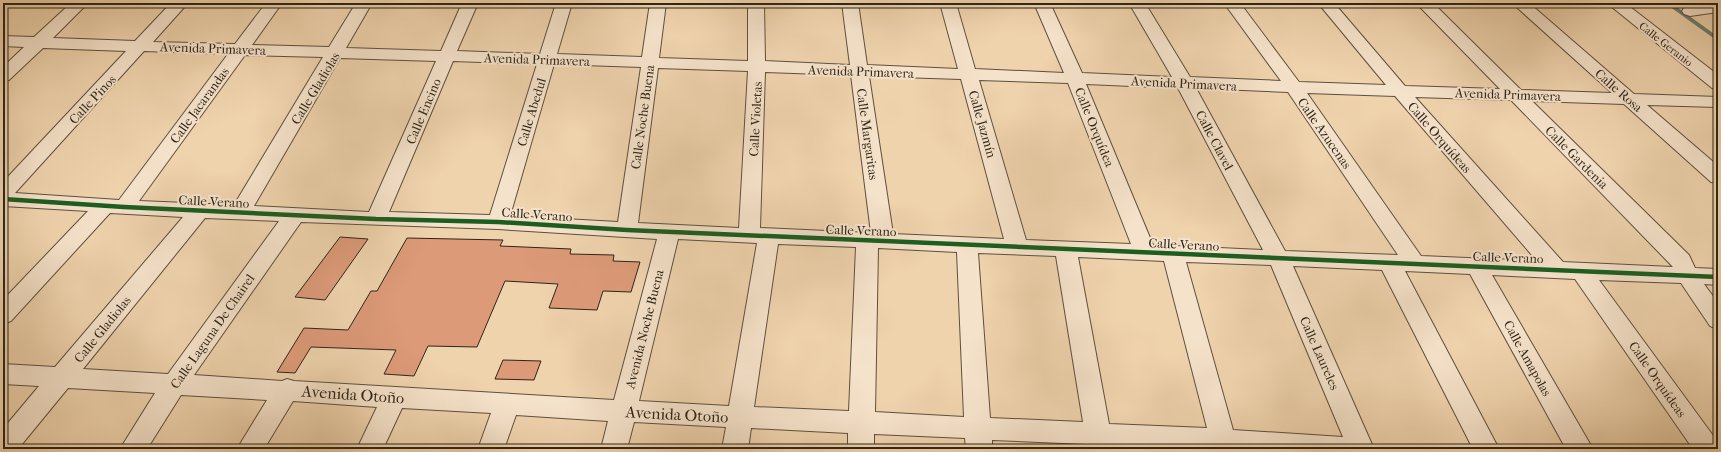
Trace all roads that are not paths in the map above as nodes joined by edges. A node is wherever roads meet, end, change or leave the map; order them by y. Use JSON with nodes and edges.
{"nodes":[{"id":1,"x":80,"y":3,"type":"edge"},
{"id":2,"x":180,"y":3,"type":"edge"},
{"id":3,"x":274,"y":3,"type":"edge"},
{"id":4,"x":364,"y":3,"type":"edge"},
{"id":5,"x":470,"y":3,"type":"edge"},
{"id":6,"x":564,"y":3,"type":"edge"},
{"id":7,"x":658,"y":3,"type":"edge"},
{"id":8,"x":756,"y":3,"type":"edge"},
{"id":9,"x":850,"y":3,"type":"edge"},
{"id":10,"x":948,"y":3,"type":"edge"},
{"id":11,"x":1042,"y":3,"type":"edge"},
{"id":12,"x":1137,"y":3,"type":"edge"},
{"id":13,"x":1232,"y":3,"type":"edge"},
{"id":14,"x":1326,"y":3,"type":"edge"},
{"id":15,"x":1424,"y":3,"type":"edge"},
{"id":16,"x":1520,"y":3,"type":"edge"},
{"id":17,"x":1615,"y":3,"type":"edge"},
{"id":18,"x":1718,"y":7,"type":"edge"},
{"id":19,"x":1690,"y":11,"type":"dead end"},
{"id":20,"x":3,"y":42,"type":"edge"},
{"id":21,"x":38,"y":43,"type":"junction"},
{"id":22,"x":141,"y":46,"type":"junction"},
{"id":23,"x":239,"y":49,"type":"junction"},
{"id":24,"x":336,"y":52,"type":"junction"},
{"id":25,"x":446,"y":56,"type":"junction"},
{"id":26,"x":547,"y":59,"type":"junction"},
{"id":27,"x":649,"y":63,"type":"junction"},
{"id":28,"x":757,"y":68,"type":"junction"},
{"id":29,"x":859,"y":71,"type":"junction"},
{"id":30,"x":969,"y":74,"type":"junction"},
{"id":31,"x":3,"y":76,"type":"edge"},
{"id":32,"x":1075,"y":78,"type":"junction"},
{"id":33,"x":1185,"y":84,"type":"junction"},
{"id":34,"x":1718,"y":84,"type":"edge"},
{"id":35,"x":1294,"y":88,"type":"junction"},
{"id":36,"x":1401,"y":92,"type":"junction"},
{"id":37,"x":1513,"y":94,"type":"junction"},
{"id":38,"x":1628,"y":99,"type":"junction"},
{"id":39,"x":1718,"y":102,"type":"edge"},
{"id":40,"x":1718,"y":177,"type":"edge"},
{"id":41,"x":8,"y":197,"type":"edge"},
{"id":42,"x":115,"y":207,"type":"junction"},
{"id":43,"x":200,"y":210,"type":"junction"},
{"id":44,"x":240,"y":213,"type":"junction"},
{"id":45,"x":3,"y":215,"type":"edge"},
{"id":46,"x":294,"y":215,"type":"junction"},
{"id":47,"x":376,"y":218,"type":"junction"},
{"id":48,"x":498,"y":222,"type":"junction"},
{"id":49,"x":627,"y":230,"type":"junction"},
{"id":50,"x":669,"y":232,"type":"junction"},
{"id":51,"x":759,"y":236,"type":"junction"},
{"id":52,"x":875,"y":240,"type":"junction"},
{"id":53,"x":967,"y":244,"type":"junction"},
{"id":54,"x":1017,"y":246,"type":"junction"},
{"id":55,"x":1066,"y":249,"type":"junction"},
{"id":56,"x":1145,"y":252,"type":"junction"},
{"id":57,"x":1174,"y":254,"type":"junction"},
{"id":58,"x":1278,"y":257,"type":"junction"},
{"id":59,"x":1389,"y":262,"type":"junction"},
{"id":60,"x":1416,"y":264,"type":"junction"},
{"id":61,"x":1476,"y":266,"type":"junction"},
{"id":62,"x":1556,"y":270,"type":"junction"},
{"id":63,"x":1581,"y":271,"type":"junction"},
{"id":64,"x":1687,"y":275,"type":"junction"},
{"id":65,"x":1718,"y":277,"type":"edge"},
{"id":66,"x":3,"y":315,"type":"edge"},
{"id":67,"x":1718,"y":320,"type":"edge"},
{"id":68,"x":3,"y":374,"type":"edge"},
{"id":69,"x":63,"y":376,"type":"junction"},
{"id":70,"x":175,"y":383,"type":"junction"},
{"id":71,"x":287,"y":390,"type":"junction"},
{"id":72,"x":394,"y":397,"type":"junction"},
{"id":73,"x":507,"y":404,"type":"junction"},
{"id":74,"x":623,"y":411,"type":"junction"},
{"id":75,"x":741,"y":418,"type":"junction"},
{"id":76,"x":862,"y":422,"type":"junction"},
{"id":77,"x":979,"y":438,"type":"edge"},
{"id":78,"x":1099,"y":442,"type":"edge"},
{"id":79,"x":1223,"y":444,"type":"edge"},
{"id":80,"x":3,"y":448,"type":"edge"},
{"id":81,"x":132,"y":449,"type":"edge"},
{"id":82,"x":250,"y":449,"type":"edge"},
{"id":83,"x":370,"y":449,"type":"edge"},
{"id":84,"x":491,"y":449,"type":"edge"},
{"id":85,"x":614,"y":449,"type":"edge"},
{"id":86,"x":735,"y":449,"type":"edge"},
{"id":87,"x":860,"y":449,"type":"edge"},
{"id":88,"x":1347,"y":449,"type":"edge"},
{"id":89,"x":1486,"y":449,"type":"edge"},
{"id":90,"x":1580,"y":449,"type":"edge"},
{"id":91,"x":1708,"y":449,"type":"edge"}],
"edges":[{"from":1,"to":21,"type":"street"},
{"from":2,"to":22,"type":"street","name":"Calle Pinos"},
{"from":3,"to":23,"type":"street","name":"Calle Jacarandas"},
{"from":4,"to":24,"type":"street","name":"Calle Gladiolas"},
{"from":5,"to":25,"type":"street","name":"Calle Encino"},
{"from":6,"to":26,"type":"street","name":"Calle Abedul"},
{"from":7,"to":27,"type":"street","name":"Calle Noche Buena"},
{"from":8,"to":28,"type":"street","name":"Calle Violetas"},
{"from":9,"to":29,"type":"street","name":"Calle Margaritas"},
{"from":10,"to":30,"type":"street","name":"Calle Jazmín"},
{"from":11,"to":32,"type":"street","name":"Calle Orquídea"},
{"from":12,"to":33,"type":"street","name":"Calle Clavel"},
{"from":13,"to":35,"type":"street","name":"Calle Azucenas"},
{"from":14,"to":36,"type":"street","name":"Calle Orquídeas"},
{"from":15,"to":37,"type":"street","name":"Calle Gardenia"},
{"from":16,"to":38,"type":"street","name":"Calle Rosa"},
{"from":17,"to":34,"type":"street","name":"Calle Geranio"},
{"from":18,"to":19,"type":"street"},
{"from":20,"to":21,"type":"street","name":"Avenida Primavera"},
{"from":21,"to":22,"type":"street","name":"Avenida Primavera"},
{"from":21,"to":31,"type":"street"},
{"from":22,"to":23,"type":"street","name":"Avenida Primavera"},
{"from":22,"to":41,"type":"street","name":"Calle Pinos"},
{"from":23,"to":24,"type":"street","name":"Avenida Primavera"},
{"from":23,"to":42,"type":"street","name":"Calle Jacarandas"},
{"from":24,"to":25,"type":"street","name":"Avenida Primavera"},
{"from":24,"to":44,"type":"street","name":"Calle Gladiolas"},
{"from":25,"to":26,"type":"street","name":"Avenida Primavera"},
{"from":25,"to":47,"type":"street","name":"Calle Encino"},
{"from":26,"to":27,"type":"street","name":"Avenida Primavera"},
{"from":26,"to":48,"type":"street","name":"Calle Abedul"},
{"from":27,"to":28,"type":"street","name":"Avenida Primavera"},
{"from":27,"to":49,"type":"street","name":"Calle Noche Buena"},
{"from":28,"to":29,"type":"street","name":"Avenida Primavera"},
{"from":28,"to":51,"type":"street","name":"Calle Violetas"},
{"from":29,"to":30,"type":"street","name":"Avenida Primavera"},
{"from":29,"to":52,"type":"street","name":"Calle Margaritas"},
{"from":30,"to":32,"type":"street","name":"Avenida Primavera"},
{"from":30,"to":54,"type":"street","name":"Calle Jazmín"},
{"from":32,"to":33,"type":"street","name":"Avenida Primavera"},
{"from":32,"to":56,"type":"street","name":"Calle Orquídea"},
{"from":33,"to":35,"type":"street","name":"Avenida Primavera"},
{"from":33,"to":58,"type":"street","name":"Calle Clavel"},
{"from":35,"to":36,"type":"street","name":"Avenida Primavera"},
{"from":35,"to":60,"type":"street","name":"Calle Azucenas"},
{"from":36,"to":37,"type":"street","name":"Avenida Primavera"},
{"from":36,"to":62,"type":"street","name":"Calle Orquídeas"},
{"from":37,"to":38,"type":"street","name":"Avenida Primavera"},
{"from":37,"to":64,"type":"street","name":"Calle Gardenia"},
{"from":38,"to":39,"type":"street","name":"Avenida Primavera"},
{"from":38,"to":40,"type":"street","name":"Calle Rosa"},
{"from":41,"to":42,"type":"street","name":"Calle Verano"},
{"from":41,"to":45,"type":"street","name":"Calle Pinos"},
{"from":42,"to":43,"type":"street","name":"Calle Verano"},
{"from":42,"to":66,"type":"street","name":"Calle Jacarandas"},
{"from":43,"to":44,"type":"street","name":"Calle Verano"},
{"from":43,"to":69,"type":"street","name":"Calle Gladiolas"},
{"from":44,"to":46,"type":"street","name":"Calle Verano"},
{"from":46,"to":47,"type":"street","name":"Calle Verano"},
{"from":46,"to":70,"type":"street","name":"Calle Laguna De Chairel"},
{"from":47,"to":48,"type":"street","name":"Calle Verano"},
{"from":48,"to":49,"type":"street","name":"Calle Verano"},
{"from":49,"to":50,"type":"street","name":"Calle Verano"},
{"from":50,"to":51,"type":"street","name":"Calle Verano"},
{"from":50,"to":74,"type":"street","name":"Avenida Noche Buena"},
{"from":51,"to":52,"type":"street","name":"Calle Verano"},
{"from":51,"to":75,"type":"street","name":"Calle Violetas"},
{"from":52,"to":53,"type":"street","name":"Calle Verano"},
{"from":52,"to":76,"type":"street","name":"Calle Margaritas"},
{"from":53,"to":54,"type":"street","name":"Calle Verano"},
{"from":53,"to":77,"type":"street"},
{"from":54,"to":55,"type":"street","name":"Calle Verano"},
{"from":55,"to":56,"type":"street","name":"Calle Verano"},
{"from":55,"to":78,"type":"street"},
{"from":56,"to":57,"type":"street","name":"Calle Verano"},
{"from":57,"to":58,"type":"street","name":"Calle Verano"},
{"from":57,"to":79,"type":"street"},
{"from":58,"to":59,"type":"street","name":"Calle Verano"},
{"from":58,"to":88,"type":"street","name":"Calle Laureles"},
{"from":59,"to":60,"type":"street","name":"Calle Verano"},
{"from":59,"to":89,"type":"street"},
{"from":60,"to":61,"type":"street","name":"Calle Verano"},
{"from":61,"to":62,"type":"street","name":"Calle Verano"},
{"from":61,"to":90,"type":"street","name":"Calle Amapolas"},
{"from":62,"to":63,"type":"street","name":"Calle Verano"},
{"from":63,"to":64,"type":"street","name":"Calle Verano"},
{"from":63,"to":91,"type":"street","name":"Calle Orquídeas"},
{"from":64,"to":65,"type":"street","name":"Calle Verano"},
{"from":64,"to":67,"type":"street","name":"Calle Gardenia"},
{"from":68,"to":69,"type":"street","name":"Avenida Otoño"},
{"from":69,"to":70,"type":"street","name":"Avenida Otoño"},
{"from":69,"to":80,"type":"street","name":"Calle Gladiolas"},
{"from":70,"to":71,"type":"street","name":"Avenida Otoño"},
{"from":70,"to":81,"type":"street","name":"Calle Laguna De Chairel"},
{"from":71,"to":72,"type":"street","name":"Avenida Otoño"},
{"from":71,"to":82,"type":"street"},
{"from":72,"to":73,"type":"street","name":"Avenida Otoño"},
{"from":72,"to":83,"type":"street"},
{"from":73,"to":74,"type":"street","name":"Avenida Otoño"},
{"from":73,"to":84,"type":"street"},
{"from":74,"to":75,"type":"street","name":"Avenida Otoño"},
{"from":74,"to":85,"type":"street","name":"Avenida Noche Buena"},
{"from":75,"to":76,"type":"street","name":"Avenida Otoño"},
{"from":75,"to":86,"type":"street","name":"Calle Violetas"},
{"from":76,"to":77,"type":"street","name":"Avenida Otoño"},
{"from":76,"to":87,"type":"street","name":"Calle Margaritas"},
{"from":77,"to":78,"type":"street","name":"Avenida Otoño"},
{"from":78,"to":79,"type":"street","name":"Avenida Otoño"},
{"from":79,"to":88,"type":"street","name":"Avenida Otoño"}]}
